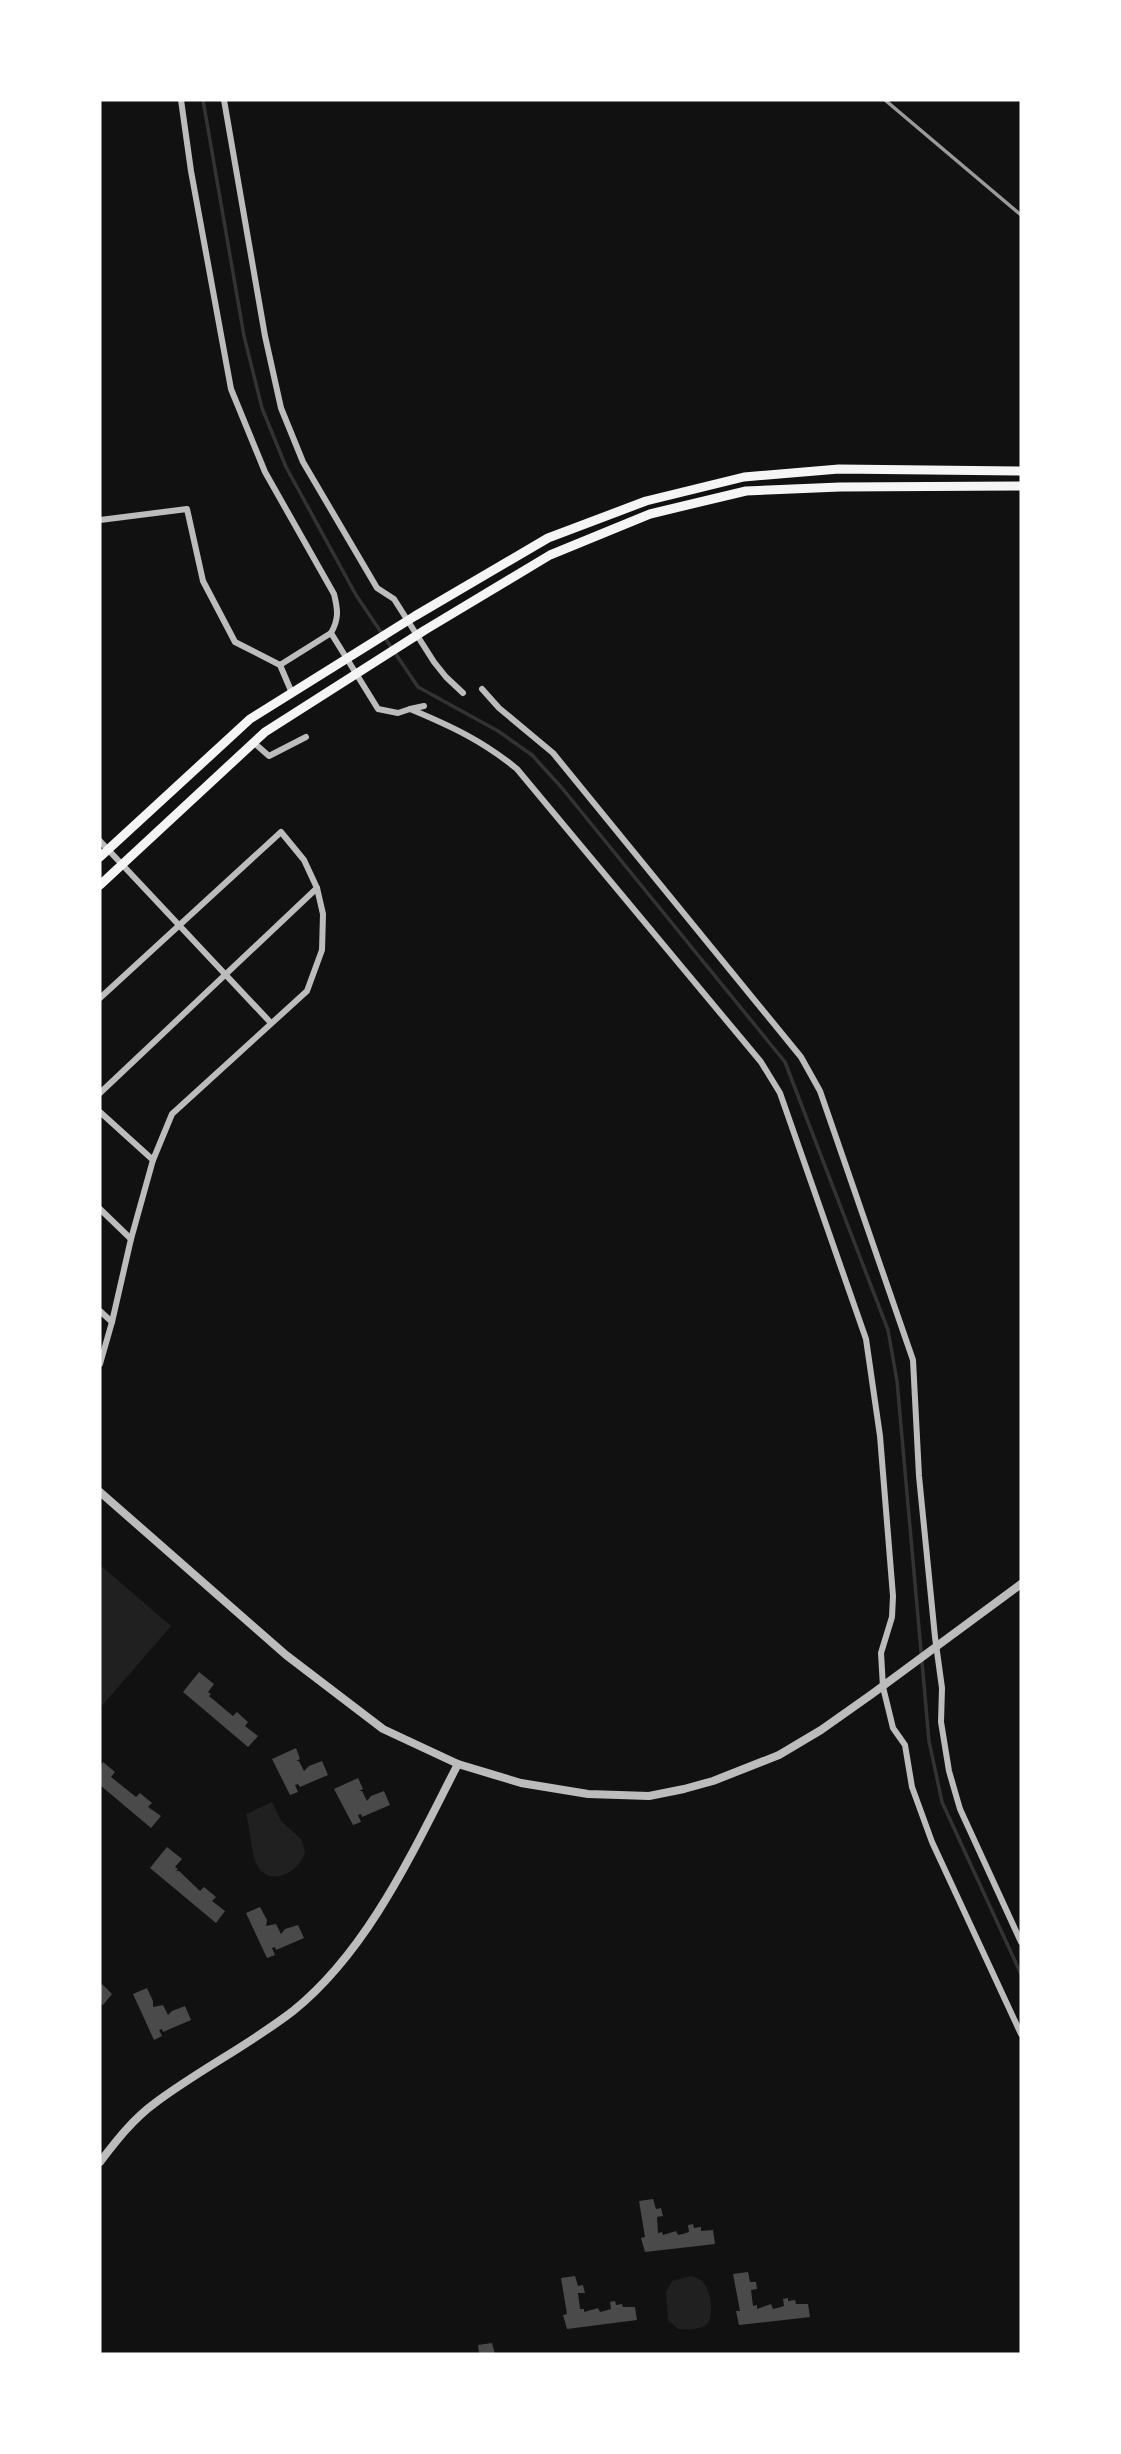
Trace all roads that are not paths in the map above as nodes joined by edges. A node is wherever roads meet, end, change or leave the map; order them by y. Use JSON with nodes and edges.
{"nodes":[{"id":1,"x":181,"y":100,"type":"edge"},
{"id":2,"x":224,"y":100,"type":"edge"},
{"id":3,"x":1021,"y":471,"type":"edge"},
{"id":4,"x":1021,"y":486,"type":"edge"},
{"id":5,"x":100,"y":520,"type":"edge"},
{"id":6,"x":331,"y":633,"type":"junction"},
{"id":7,"x":280,"y":665,"type":"junction"},
{"id":8,"x":482,"y":689,"type":"dead end"},
{"id":9,"x":463,"y":692,"type":"dead end"},
{"id":10,"x":292,"y":693,"type":"junction"},
{"id":11,"x":424,"y":706,"type":"dead end"},
{"id":12,"x":410,"y":709,"type":"junction"},
{"id":13,"x":306,"y":737,"type":"dead end"},
{"id":14,"x":253,"y":742,"type":"junction"},
{"id":15,"x":100,"y":841,"type":"edge"},
{"id":16,"x":108,"y":850,"type":"junction"},
{"id":17,"x":100,"y":857,"type":"edge"},
{"id":18,"x":122,"y":865,"type":"junction"},
{"id":19,"x":100,"y":885,"type":"edge"},
{"id":20,"x":317,"y":888,"type":"junction"},
{"id":21,"x":179,"y":926,"type":"junction"},
{"id":22,"x":225,"y":974,"type":"junction"},
{"id":23,"x":100,"y":998,"type":"edge"},
{"id":24,"x":271,"y":1023,"type":"junction"},
{"id":25,"x":100,"y":1093,"type":"edge"},
{"id":26,"x":100,"y":1112,"type":"edge"},
{"id":27,"x":153,"y":1160,"type":"junction"},
{"id":28,"x":100,"y":1209,"type":"edge"},
{"id":29,"x":131,"y":1239,"type":"junction"},
{"id":30,"x":100,"y":1311,"type":"edge"},
{"id":31,"x":112,"y":1322,"type":"junction"},
{"id":32,"x":100,"y":1364,"type":"edge"},
{"id":33,"x":100,"y":1492,"type":"edge"},
{"id":34,"x":1021,"y":1584,"type":"edge"},
{"id":35,"x":458,"y":1764,"type":"junction"},
{"id":36,"x":1021,"y":1942,"type":"edge"},
{"id":37,"x":1021,"y":2034,"type":"edge"},
{"id":38,"x":100,"y":2161,"type":"edge"}],
"edges":[{"from":1,"to":6,"type":"street"},
{"from":2,"to":9,"type":"street"},
{"from":3,"to":10,"type":"main road"},
{"from":4,"to":14,"type":"main road"},
{"from":5,"to":7,"type":"street"},
{"from":6,"to":7,"type":"street"},
{"from":6,"to":12,"type":"street"},
{"from":7,"to":10,"type":"street"},
{"from":8,"to":36,"type":"street"},
{"from":10,"to":16,"type":"main road"},
{"from":11,"to":12,"type":"street"},
{"from":12,"to":37,"type":"street"},
{"from":13,"to":14,"type":"street"},
{"from":14,"to":18,"type":"main road"},
{"from":15,"to":16,"type":"street"},
{"from":16,"to":17,"type":"main road"},
{"from":16,"to":18,"type":"street"},
{"from":18,"to":19,"type":"main road"},
{"from":18,"to":21,"type":"street"},
{"from":20,"to":21,"type":"street"},
{"from":20,"to":22,"type":"street"},
{"from":20,"to":24,"type":"street"},
{"from":21,"to":22,"type":"street"},
{"from":21,"to":23,"type":"street"},
{"from":22,"to":24,"type":"street"},
{"from":22,"to":25,"type":"street"},
{"from":24,"to":27,"type":"street"},
{"from":26,"to":27,"type":"street"},
{"from":27,"to":29,"type":"street"},
{"from":28,"to":29,"type":"street"},
{"from":29,"to":31,"type":"street"},
{"from":30,"to":31,"type":"street"},
{"from":31,"to":32,"type":"street"},
{"from":33,"to":35,"type":"street"},
{"from":34,"to":35,"type":"street"},
{"from":35,"to":38,"type":"street"}]}
